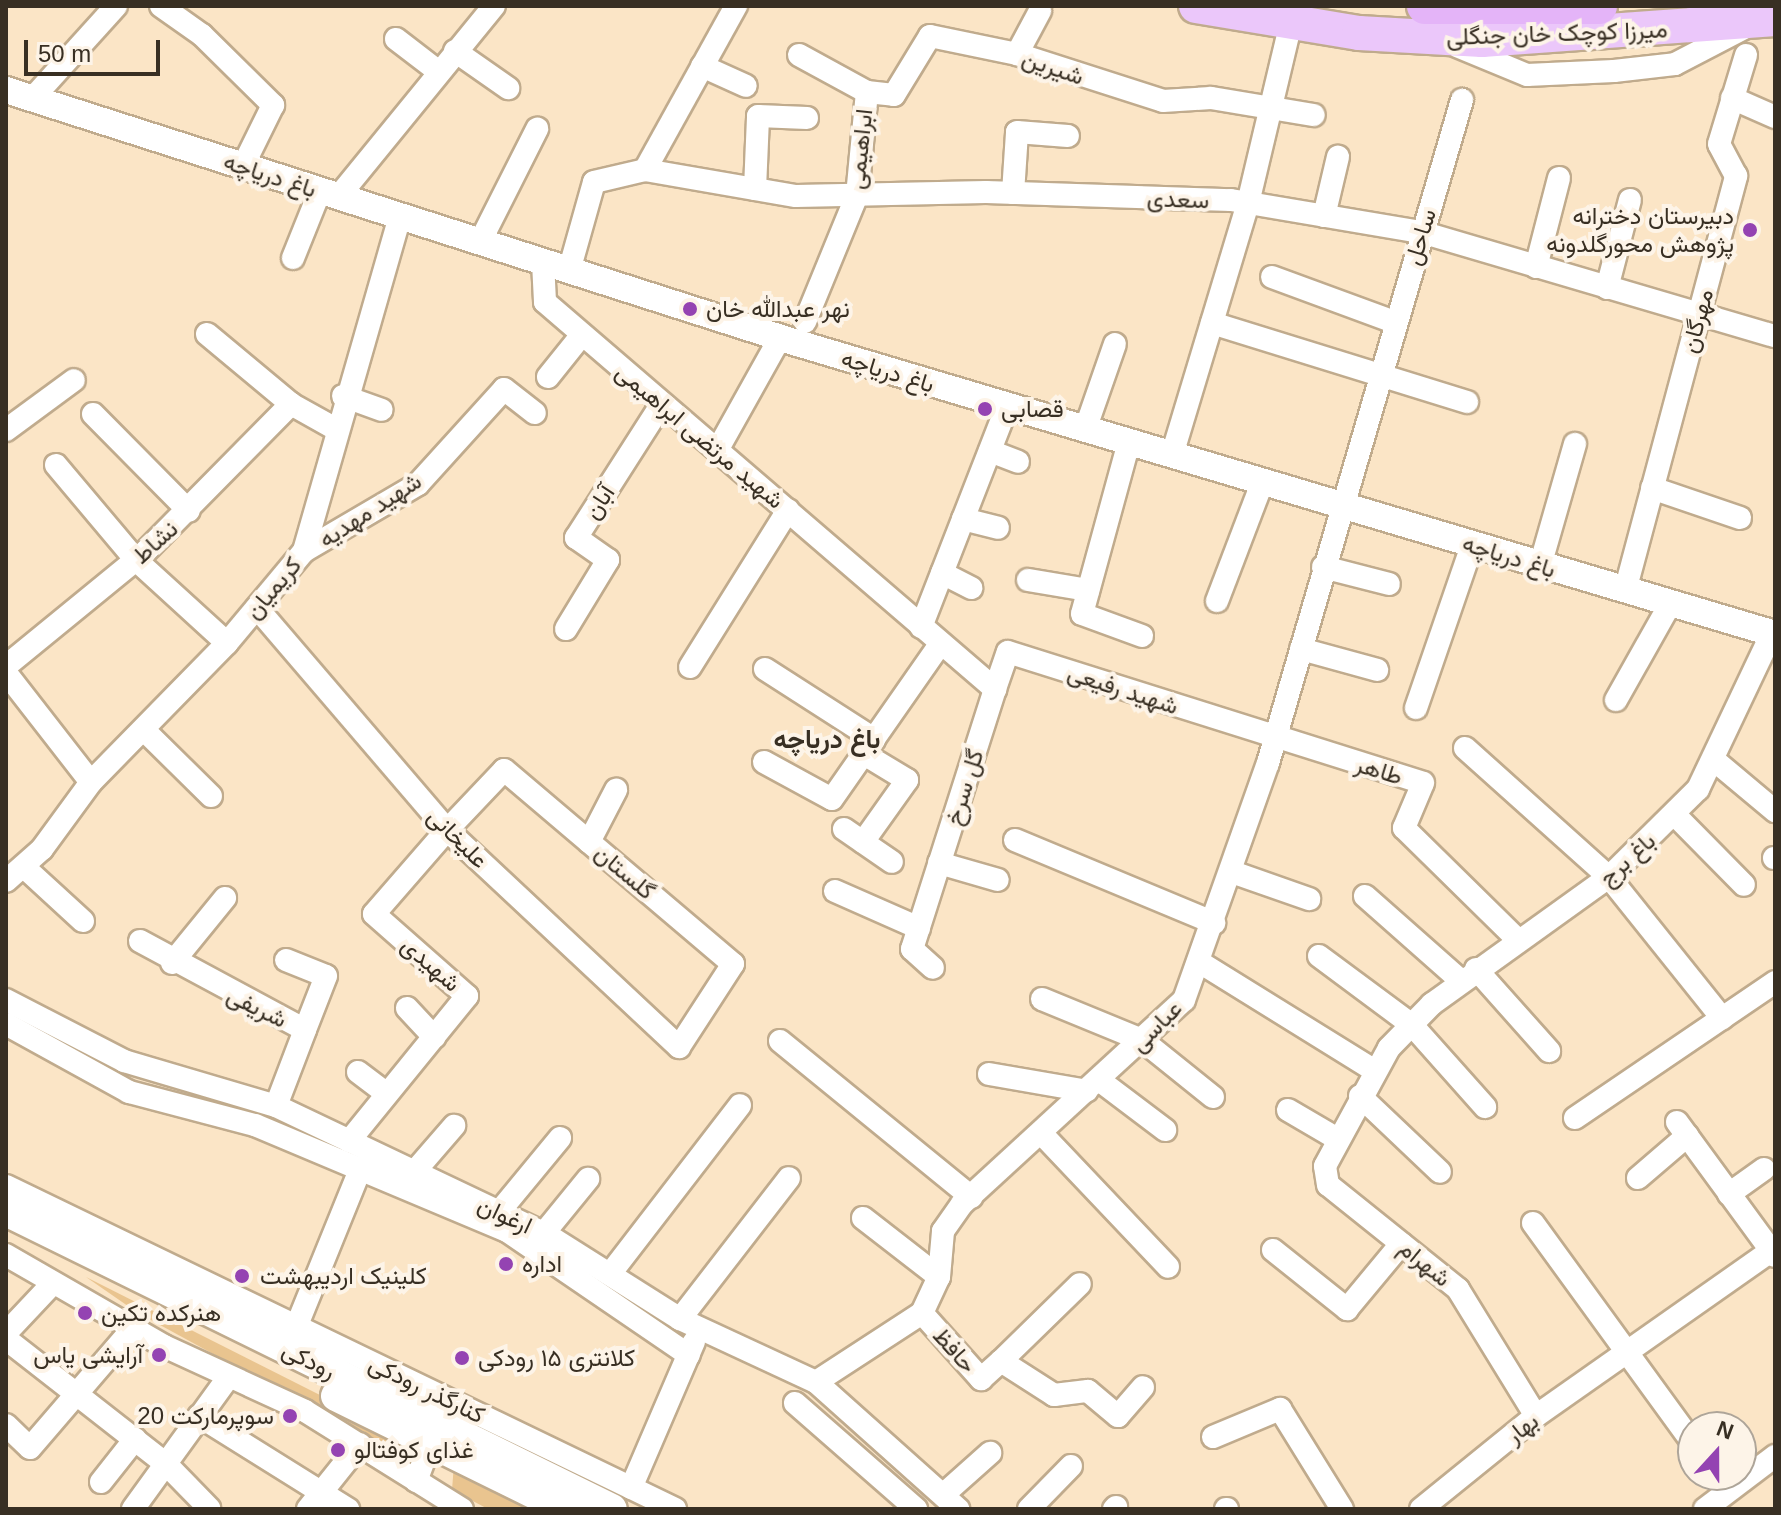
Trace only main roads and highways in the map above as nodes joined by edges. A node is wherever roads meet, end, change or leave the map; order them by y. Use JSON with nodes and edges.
{"nodes":[{"id":1,"x":1196,"y":6,"type":"edge"},
{"id":2,"x":1599,"y":6,"type":"edge"},
{"id":3,"x":1431,"y":22,"type":"edge"},
{"id":4,"x":1758,"y":33,"type":"edge"},
{"id":5,"x":6,"y":1211,"type":"edge"},
{"id":6,"x":6,"y":1228,"type":"edge"},
{"id":7,"x":615,"y":1503,"type":"edge"},
{"id":8,"x":566,"y":1509,"type":"edge"}],
"edges":[{"from":1,"to":3,"type":"main road","name":"میرزا کوچک خان جنگلی"},
{"from":2,"to":3,"type":"highway"},
{"from":3,"to":4,"type":"main road","name":"میرزا کوچک خان جنگلی"},
{"from":5,"to":7,"type":"main road","name":"رودکی"},
{"from":6,"to":8,"type":"main road","name":"رودکی"}]}
